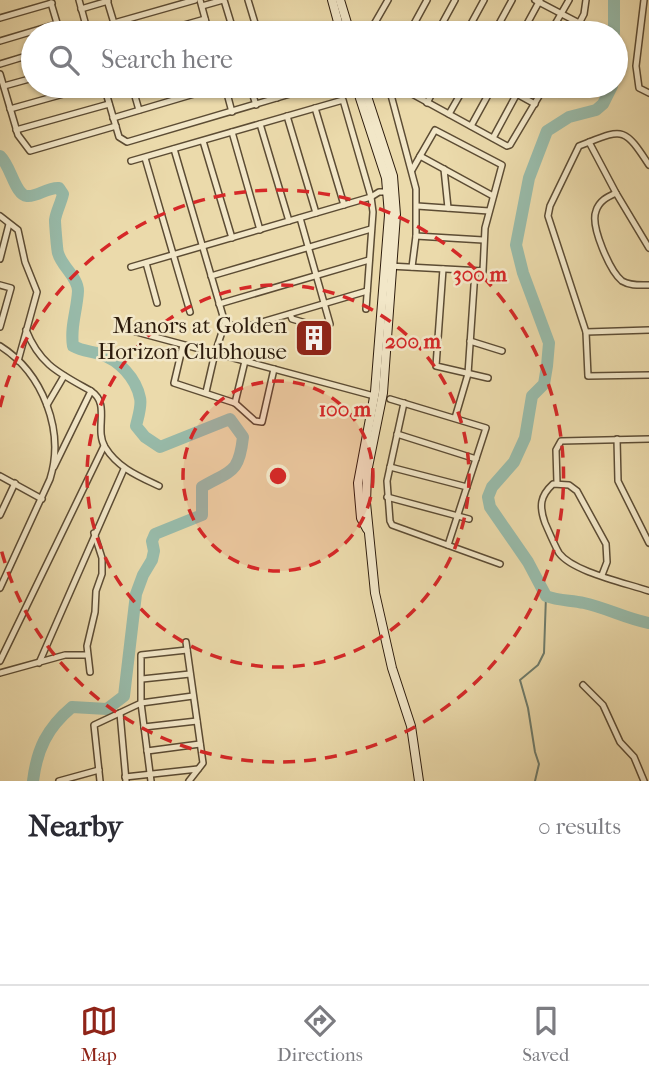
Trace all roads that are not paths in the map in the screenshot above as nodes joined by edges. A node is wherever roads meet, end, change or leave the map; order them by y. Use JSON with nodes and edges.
{"nodes":[{"id":1,"x":79,"y":0,"type":"edge"},
{"id":2,"x":108,"y":0,"type":"edge"},
{"id":3,"x":223,"y":0,"type":"edge"},
{"id":4,"x":248,"y":0,"type":"edge"},
{"id":5,"x":332,"y":0,"type":"edge"},
{"id":6,"x":340,"y":0,"type":"edge"},
{"id":7,"x":388,"y":0,"type":"edge"},
{"id":8,"x":427,"y":0,"type":"edge"},
{"id":9,"x":455,"y":0,"type":"edge"},
{"id":10,"x":484,"y":0,"type":"edge"},
{"id":11,"x":512,"y":0,"type":"edge"},
{"id":12,"x":569,"y":0,"type":"edge"},
{"id":13,"x":586,"y":0,"type":"edge"},
{"id":14,"x":644,"y":0,"type":"edge"},
{"id":15,"x":538,"y":1,"type":"edge"},
{"id":16,"x":51,"y":2,"type":"edge"},
{"id":17,"x":199,"y":2,"type":"edge"},
{"id":18,"x":81,"y":9,"type":"junction"},
{"id":19,"x":561,"y":14,"type":"junction"},
{"id":20,"x":0,"y":18,"type":"edge"},
{"id":21,"x":205,"y":19,"type":"joint"},
{"id":22,"x":56,"y":21,"type":"edge"},
{"id":23,"x":85,"y":21,"type":"edge"},
{"id":24,"x":113,"y":21,"type":"edge"},
{"id":25,"x":122,"y":21,"type":"edge"},
{"id":26,"x":198,"y":21,"type":"edge"},
{"id":27,"x":230,"y":21,"type":"edge"},
{"id":28,"x":254,"y":21,"type":"edge"},
{"id":29,"x":338,"y":21,"type":"edge"},
{"id":30,"x":346,"y":21,"type":"edge"},
{"id":31,"x":376,"y":21,"type":"edge"},
{"id":32,"x":415,"y":21,"type":"edge"},
{"id":33,"x":444,"y":21,"type":"edge"},
{"id":34,"x":473,"y":21,"type":"edge"},
{"id":35,"x":501,"y":21,"type":"edge"},
{"id":36,"x":528,"y":21,"type":"edge"},
{"id":37,"x":557,"y":21,"type":"edge"},
{"id":38,"x":575,"y":21,"type":"edge"},
{"id":39,"x":580,"y":21,"type":"edge"},
{"id":40,"x":21,"y":34,"type":"edge"},
{"id":41,"x":0,"y":41,"type":"edge"},
{"id":42,"x":21,"y":58,"type":"edge"},
{"id":43,"x":0,"y":64,"type":"edge"},
{"id":44,"x":0,"y":74,"type":"edge"},
{"id":45,"x":21,"y":81,"type":"edge"},
{"id":46,"x":4,"y":86,"type":"junction"},
{"id":47,"x":649,"y":93,"type":"edge"},
{"id":48,"x":49,"y":98,"type":"edge"},
{"id":49,"x":107,"y":98,"type":"edge"},
{"id":50,"x":136,"y":98,"type":"edge"},
{"id":51,"x":181,"y":98,"type":"edge"},
{"id":52,"x":227,"y":98,"type":"edge"},
{"id":53,"x":254,"y":98,"type":"edge"},
{"id":54,"x":277,"y":98,"type":"edge"},
{"id":55,"x":367,"y":98,"type":"edge"},
{"id":56,"x":392,"y":98,"type":"edge"},
{"id":57,"x":420,"y":98,"type":"edge"},
{"id":58,"x":430,"y":98,"type":"edge"},
{"id":59,"x":458,"y":98,"type":"edge"},
{"id":60,"x":486,"y":98,"type":"edge"},
{"id":61,"x":515,"y":98,"type":"edge"},
{"id":62,"x":524,"y":98,"type":"edge"},
{"id":63,"x":538,"y":98,"type":"edge"},
{"id":64,"x":427,"y":103,"type":"junction"},
{"id":65,"x":109,"y":104,"type":"junction"},
{"id":66,"x":535,"y":104,"type":"junction"},
{"id":67,"x":256,"y":105,"type":"junction"},
{"id":68,"x":316,"y":108,"type":"junction"},
{"id":69,"x":10,"y":109,"type":"junction"},
{"id":70,"x":139,"y":110,"type":"junction"},
{"id":71,"x":232,"y":113,"type":"junction"},
{"id":72,"x":449,"y":114,"type":"junction"},
{"id":73,"x":287,"y":116,"type":"junction"},
{"id":74,"x":113,"y":118,"type":"junction"},
{"id":75,"x":260,"y":124,"type":"junction"},
{"id":76,"x":116,"y":126,"type":"junction"},
{"id":77,"x":471,"y":126,"type":"junction"},
{"id":78,"x":16,"y":130,"type":"junction"},
{"id":79,"x":232,"y":132,"type":"junction"},
{"id":80,"x":493,"y":138,"type":"junction"},
{"id":81,"x":203,"y":141,"type":"junction"},
{"id":82,"x":589,"y":142,"type":"junction"},
{"id":83,"x":174,"y":149,"type":"junction"},
{"id":84,"x":420,"y":156,"type":"junction"},
{"id":85,"x":145,"y":158,"type":"junction"},
{"id":86,"x":131,"y":162,"type":"dead end"},
{"id":87,"x":649,"y":165,"type":"edge"},
{"id":88,"x":444,"y":169,"type":"junction"},
{"id":89,"x":412,"y":170,"type":"junction"},
{"id":90,"x":615,"y":192,"type":"junction"},
{"id":91,"x":392,"y":195,"type":"junction"},
{"id":92,"x":493,"y":196,"type":"junction"},
{"id":93,"x":371,"y":197,"type":"junction"},
{"id":94,"x":344,"y":205,"type":"junction"},
{"id":95,"x":417,"y":206,"type":"junction"},
{"id":96,"x":448,"y":208,"type":"junction"},
{"id":97,"x":489,"y":211,"type":"junction"},
{"id":98,"x":316,"y":213,"type":"junction"},
{"id":99,"x":0,"y":216,"type":"edge"},
{"id":100,"x":300,"y":218,"type":"junction"},
{"id":101,"x":289,"y":221,"type":"junction"},
{"id":102,"x":9,"y":224,"type":"junction"},
{"id":103,"x":261,"y":229,"type":"junction"},
{"id":104,"x":371,"y":229,"type":"junction"},
{"id":105,"x":416,"y":236,"type":"junction"},
{"id":106,"x":232,"y":238,"type":"junction"},
{"id":107,"x":483,"y":240,"type":"junction"},
{"id":108,"x":202,"y":247,"type":"junction"},
{"id":109,"x":308,"y":248,"type":"junction"},
{"id":110,"x":649,"y":248,"type":"edge"},
{"id":111,"x":173,"y":255,"type":"junction"},
{"id":112,"x":0,"y":259,"type":"edge"},
{"id":113,"x":369,"y":260,"type":"junction"},
{"id":114,"x":146,"y":263,"type":"junction"},
{"id":115,"x":389,"y":266,"type":"junction"},
{"id":116,"x":131,"y":267,"type":"dead end"},
{"id":117,"x":412,"y":268,"type":"junction"},
{"id":118,"x":443,"y":269,"type":"junction"},
{"id":119,"x":475,"y":271,"type":"junction"},
{"id":120,"x":211,"y":276,"type":"junction"},
{"id":121,"x":316,"y":276,"type":"junction"},
{"id":122,"x":0,"y":285,"type":"edge"},
{"id":123,"x":649,"y":285,"type":"edge"},
{"id":124,"x":367,"y":291,"type":"junction"},
{"id":125,"x":157,"y":303,"type":"dead end"},
{"id":126,"x":219,"y":304,"type":"junction"},
{"id":127,"x":324,"y":304,"type":"junction"},
{"id":128,"x":366,"y":309,"type":"dead end"},
{"id":129,"x":190,"y":312,"type":"dead end"},
{"id":130,"x":290,"y":314,"type":"junction"},
{"id":131,"x":225,"y":323,"type":"junction"},
{"id":132,"x":0,"y":327,"type":"edge"},
{"id":133,"x":26,"y":330,"type":"junction"},
{"id":134,"x":129,"y":330,"type":"dead end"},
{"id":135,"x":649,"y":330,"type":"edge"},
{"id":136,"x":586,"y":332,"type":"junction"},
{"id":137,"x":470,"y":341,"type":"junction"},
{"id":138,"x":183,"y":345,"type":"junction"},
{"id":139,"x":0,"y":346,"type":"edge"},
{"id":140,"x":502,"y":351,"type":"dead end"},
{"id":141,"x":215,"y":353,"type":"junction"},
{"id":142,"x":18,"y":361,"type":"junction"},
{"id":143,"x":245,"y":361,"type":"junction"},
{"id":144,"x":274,"y":369,"type":"junction"},
{"id":145,"x":468,"y":374,"type":"junction"},
{"id":146,"x":649,"y":375,"type":"edge"},
{"id":147,"x":64,"y":376,"type":"junction"},
{"id":148,"x":488,"y":378,"type":"dead end"},
{"id":149,"x":90,"y":391,"type":"junction"},
{"id":150,"x":206,"y":392,"type":"junction"},
{"id":151,"x":374,"y":396,"type":"junction"},
{"id":152,"x":390,"y":399,"type":"dead end"},
{"id":153,"x":235,"y":403,"type":"junction"},
{"id":154,"x":404,"y":403,"type":"junction"},
{"id":155,"x":47,"y":405,"type":"junction"},
{"id":156,"x":455,"y":418,"type":"junction"},
{"id":157,"x":397,"y":434,"type":"junction"},
{"id":158,"x":617,"y":439,"type":"junction"},
{"id":159,"x":649,"y":439,"type":"edge"},
{"id":160,"x":104,"y":446,"type":"junction"},
{"id":161,"x":476,"y":459,"type":"junction"},
{"id":162,"x":390,"y":467,"type":"junction"},
{"id":163,"x":124,"y":469,"type":"junction"},
{"id":164,"x":52,"y":470,"type":"junction"},
{"id":165,"x":0,"y":476,"type":"edge"},
{"id":166,"x":15,"y":483,"type":"junction"},
{"id":167,"x":557,"y":483,"type":"junction"},
{"id":168,"x":159,"y":486,"type":"dead end"},
{"id":169,"x":467,"y":487,"type":"junction"},
{"id":170,"x":387,"y":497,"type":"junction"},
{"id":171,"x":42,"y":499,"type":"junction"},
{"id":172,"x":457,"y":514,"type":"junction"},
{"id":173,"x":0,"y":515,"type":"edge"},
{"id":174,"x":469,"y":519,"type":"dead end"},
{"id":175,"x":94,"y":533,"type":"junction"},
{"id":176,"x":370,"y":535,"type":"junction"},
{"id":177,"x":649,"y":542,"type":"edge"},
{"id":178,"x":448,"y":545,"type":"junction"},
{"id":179,"x":500,"y":564,"type":"dead end"},
{"id":180,"x":602,"y":575,"type":"junction"},
{"id":181,"x":0,"y":588,"type":"edge"},
{"id":182,"x":649,"y":591,"type":"edge"},
{"id":183,"x":186,"y":642,"type":"dead end"},
{"id":184,"x":187,"y":650,"type":"junction"},
{"id":185,"x":87,"y":655,"type":"junction"},
{"id":186,"x":0,"y":661,"type":"edge"},
{"id":187,"x":39,"y":663,"type":"junction"},
{"id":188,"x":90,"y":672,"type":"dead end"},
{"id":189,"x":0,"y":673,"type":"edge"},
{"id":190,"x":190,"y":674,"type":"junction"},
{"id":191,"x":142,"y":679,"type":"junction"},
{"id":192,"x":583,"y":685,"type":"dead end"},
{"id":193,"x":193,"y":696,"type":"junction"},
{"id":194,"x":141,"y":704,"type":"junction"},
{"id":195,"x":120,"y":713,"type":"junction"},
{"id":196,"x":197,"y":721,"type":"junction"},
{"id":197,"x":144,"y":727,"type":"junction"},
{"id":198,"x":200,"y":744,"type":"junction"},
{"id":199,"x":147,"y":751,"type":"junction"},
{"id":200,"x":198,"y":769,"type":"junction"},
{"id":201,"x":99,"y":770,"type":"junction"},
{"id":202,"x":150,"y":778,"type":"edge"},
{"id":203,"x":125,"y":779,"type":"edge"},
{"id":204,"x":59,"y":781,"type":"edge"},
{"id":205,"x":100,"y":781,"type":"edge"},
{"id":206,"x":189,"y":781,"type":"edge"},
{"id":207,"x":419,"y":781,"type":"edge"},
{"id":208,"x":643,"y":781,"type":"edge"}],
"edges":[{"from":1,"to":18,"type":"street"},
{"from":2,"to":18,"type":"street"},
{"from":2,"to":24,"type":"street"},
{"from":3,"to":17,"type":"street"},
{"from":3,"to":27,"type":"street"},
{"from":4,"to":28,"type":"street"},
{"from":5,"to":29,"type":"street"},
{"from":6,"to":30,"type":"street"},
{"from":7,"to":31,"type":"street"},
{"from":8,"to":32,"type":"street"},
{"from":9,"to":33,"type":"street"},
{"from":10,"to":34,"type":"street"},
{"from":11,"to":35,"type":"street"},
{"from":12,"to":19,"type":"street"},
{"from":13,"to":39,"type":"street"},
{"from":14,"to":47,"type":"street"},
{"from":15,"to":19,"type":"street"},
{"from":15,"to":36,"type":"street"},
{"from":16,"to":20,"type":"street"},
{"from":16,"to":22,"type":"street"},
{"from":17,"to":21,"type":"street"},
{"from":17,"to":25,"type":"street"},
{"from":18,"to":23,"type":"street"},
{"from":19,"to":37,"type":"street"},
{"from":19,"to":38,"type":"street"},
{"from":21,"to":26,"type":"street"},
{"from":40,"to":41,"type":"street"},
{"from":42,"to":43,"type":"street"},
{"from":44,"to":46,"type":"street"},
{"from":45,"to":46,"type":"street"},
{"from":46,"to":69,"type":"street"},
{"from":48,"to":69,"type":"street"},
{"from":49,"to":65,"type":"street"},
{"from":50,"to":70,"type":"street"},
{"from":51,"to":70,"type":"street"},
{"from":52,"to":71,"type":"street"},
{"from":53,"to":67,"type":"street"},
{"from":54,"to":67,"type":"street"},
{"from":55,"to":91,"type":"street"},
{"from":56,"to":89,"type":"street"},
{"from":57,"to":64,"type":"street"},
{"from":58,"to":64,"type":"street"},
{"from":59,"to":72,"type":"street"},
{"from":60,"to":77,"type":"street"},
{"from":61,"to":80,"type":"street"},
{"from":62,"to":66,"type":"street"},
{"from":63,"to":66,"type":"street"},
{"from":64,"to":72,"type":"street"},
{"from":65,"to":74,"type":"street"},
{"from":65,"to":78,"type":"street"},
{"from":66,"to":80,"type":"street"},
{"from":67,"to":71,"type":"street"},
{"from":68,"to":73,"type":"street"},
{"from":68,"to":93,"type":"street"},
{"from":68,"to":94,"type":"street"},
{"from":69,"to":78,"type":"street"},
{"from":70,"to":74,"type":"street"},
{"from":71,"to":76,"type":"street"},
{"from":72,"to":77,"type":"street"},
{"from":73,"to":75,"type":"street"},
{"from":73,"to":98,"type":"street"},
{"from":74,"to":76,"type":"street"},
{"from":75,"to":79,"type":"street"},
{"from":75,"to":101,"type":"street"},
{"from":76,"to":78,"type":"street"},
{"from":77,"to":80,"type":"street"},
{"from":79,"to":81,"type":"street"},
{"from":79,"to":103,"type":"street"},
{"from":81,"to":83,"type":"street"},
{"from":81,"to":106,"type":"street"},
{"from":82,"to":87,"type":"street"},
{"from":82,"to":90,"type":"street"},
{"from":82,"to":136,"type":"street"},
{"from":83,"to":85,"type":"street"},
{"from":83,"to":108,"type":"street"},
{"from":84,"to":88,"type":"street"},
{"from":84,"to":89,"type":"street"},
{"from":84,"to":92,"type":"street"},
{"from":85,"to":86,"type":"street"},
{"from":85,"to":111,"type":"street"},
{"from":88,"to":92,"type":"street"},
{"from":88,"to":96,"type":"street"},
{"from":89,"to":95,"type":"street"},
{"from":90,"to":110,"type":"street"},
{"from":90,"to":123,"type":"street"},
{"from":91,"to":93,"type":"street"},
{"from":91,"to":115,"type":"street"},
{"from":92,"to":97,"type":"street"},
{"from":93,"to":94,"type":"street"},
{"from":93,"to":104,"type":"street"},
{"from":94,"to":98,"type":"street"},
{"from":95,"to":96,"type":"street"},
{"from":95,"to":105,"type":"street"},
{"from":96,"to":97,"type":"street"},
{"from":97,"to":107,"type":"street"},
{"from":98,"to":100,"type":"street"},
{"from":99,"to":102,"type":"street"},
{"from":100,"to":101,"type":"street"},
{"from":100,"to":109,"type":"street"},
{"from":101,"to":103,"type":"street"},
{"from":102,"to":112,"type":"street"},
{"from":102,"to":133,"type":"street"},
{"from":103,"to":106,"type":"street"},
{"from":104,"to":109,"type":"street"},
{"from":104,"to":113,"type":"street"},
{"from":105,"to":107,"type":"street"},
{"from":105,"to":117,"type":"street"},
{"from":106,"to":108,"type":"street"},
{"from":107,"to":119,"type":"street"},
{"from":108,"to":111,"type":"street"},
{"from":108,"to":120,"type":"street"},
{"from":109,"to":120,"type":"street"},
{"from":109,"to":121,"type":"street"},
{"from":111,"to":114,"type":"street"},
{"from":111,"to":129,"type":"street"},
{"from":113,"to":121,"type":"street"},
{"from":113,"to":124,"type":"street"},
{"from":114,"to":116,"type":"street"},
{"from":114,"to":125,"type":"street"},
{"from":115,"to":117,"type":"street"},
{"from":115,"to":151,"type":"street"},
{"from":115,"to":176,"type":"street"},
{"from":117,"to":118,"type":"street"},
{"from":118,"to":119,"type":"street"},
{"from":118,"to":145,"type":"street"},
{"from":119,"to":137,"type":"street"},
{"from":120,"to":126,"type":"street"},
{"from":121,"to":126,"type":"street"},
{"from":121,"to":127,"type":"street"},
{"from":122,"to":132,"type":"street"},
{"from":124,"to":127,"type":"street"},
{"from":124,"to":128,"type":"street"},
{"from":126,"to":131,"type":"street"},
{"from":127,"to":130,"type":"street"},
{"from":127,"to":130,"type":"street"},
{"from":130,"to":131,"type":"street"},
{"from":131,"to":141,"type":"street"},
{"from":133,"to":142,"type":"street"},
{"from":133,"to":147,"type":"street"},
{"from":134,"to":138,"type":"street"},
{"from":135,"to":136,"type":"street"},
{"from":136,"to":146,"type":"street"},
{"from":137,"to":140,"type":"street"},
{"from":137,"to":145,"type":"street"},
{"from":138,"to":141,"type":"street"},
{"from":138,"to":150,"type":"street"},
{"from":139,"to":142,"type":"street"},
{"from":141,"to":143,"type":"street"},
{"from":141,"to":150,"type":"street"},
{"from":142,"to":155,"type":"street"},
{"from":143,"to":144,"type":"street"},
{"from":143,"to":153,"type":"street"},
{"from":144,"to":151,"type":"street"},
{"from":144,"to":153,"type":"street"},
{"from":145,"to":148,"type":"street"},
{"from":145,"to":156,"type":"street"},
{"from":147,"to":149,"type":"street"},
{"from":147,"to":155,"type":"street"},
{"from":149,"to":160,"type":"street"},
{"from":149,"to":164,"type":"street"},
{"from":150,"to":153,"type":"street"},
{"from":151,"to":176,"type":"street"},
{"from":152,"to":154,"type":"street"},
{"from":154,"to":156,"type":"street"},
{"from":154,"to":157,"type":"street"},
{"from":155,"to":164,"type":"street"},
{"from":156,"to":161,"type":"street"},
{"from":157,"to":161,"type":"street"},
{"from":157,"to":162,"type":"street"},
{"from":158,"to":159,"type":"street"},
{"from":158,"to":167,"type":"street"},
{"from":158,"to":177,"type":"street"},
{"from":160,"to":163,"type":"street"},
{"from":160,"to":186,"type":"street"},
{"from":161,"to":169,"type":"street"},
{"from":162,"to":169,"type":"street"},
{"from":162,"to":170,"type":"street"},
{"from":163,"to":168,"type":"street"},
{"from":163,"to":175,"type":"street"},
{"from":164,"to":171,"type":"street"},
{"from":165,"to":166,"type":"street"},
{"from":166,"to":171,"type":"street"},
{"from":166,"to":173,"type":"street"},
{"from":167,"to":180,"type":"street"},
{"from":167,"to":180,"type":"street"},
{"from":169,"to":172,"type":"street"},
{"from":170,"to":172,"type":"street"},
{"from":170,"to":178,"type":"street"},
{"from":171,"to":181,"type":"street"},
{"from":172,"to":174,"type":"street"},
{"from":172,"to":178,"type":"street"},
{"from":175,"to":185,"type":"street"},
{"from":175,"to":187,"type":"street"},
{"from":176,"to":207,"type":"street"},
{"from":178,"to":179,"type":"street"},
{"from":180,"to":182,"type":"street"},
{"from":183,"to":184,"type":"street"},
{"from":184,"to":190,"type":"street"},
{"from":184,"to":191,"type":"street"},
{"from":185,"to":187,"type":"street"},
{"from":185,"to":188,"type":"street"},
{"from":187,"to":189,"type":"street"},
{"from":190,"to":191,"type":"street"},
{"from":190,"to":193,"type":"street"},
{"from":191,"to":194,"type":"street"},
{"from":192,"to":208,"type":"street"},
{"from":193,"to":194,"type":"street"},
{"from":193,"to":196,"type":"street"},
{"from":194,"to":195,"type":"street"},
{"from":194,"to":197,"type":"street"},
{"from":195,"to":201,"type":"street"},
{"from":195,"to":203,"type":"street"},
{"from":196,"to":197,"type":"street"},
{"from":196,"to":198,"type":"street"},
{"from":197,"to":199,"type":"street"},
{"from":198,"to":199,"type":"street"},
{"from":198,"to":200,"type":"street"},
{"from":199,"to":202,"type":"street"},
{"from":200,"to":202,"type":"street"},
{"from":200,"to":206,"type":"street"},
{"from":201,"to":204,"type":"street"},
{"from":201,"to":205,"type":"street"},
{"from":202,"to":203,"type":"street"}]}
